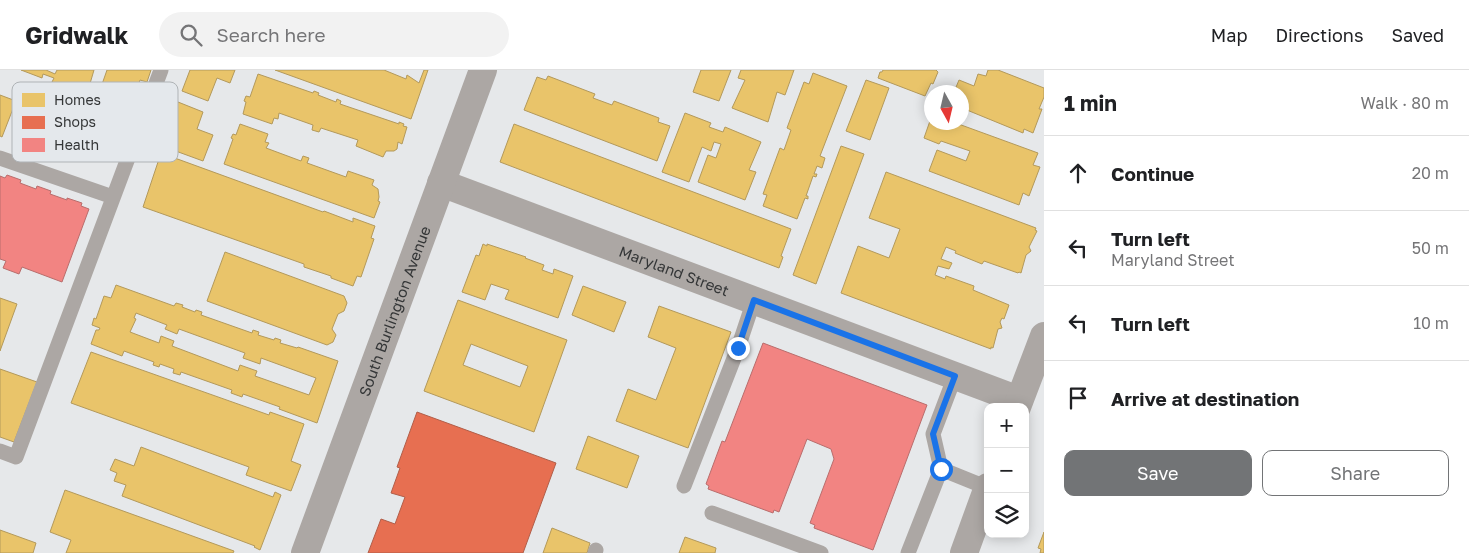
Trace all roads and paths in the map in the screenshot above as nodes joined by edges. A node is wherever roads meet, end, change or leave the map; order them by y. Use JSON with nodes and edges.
{"nodes":[{"id":1,"x":161,"y":70,"type":"edge"},
{"id":2,"x":483,"y":70,"type":"edge"},
{"id":3,"x":156,"y":82,"type":"edge"},
{"id":4,"x":0,"y":158,"type":"edge"},
{"id":5,"x":126,"y":162,"type":"edge"},
{"id":6,"x":441,"y":183,"type":"junction"},
{"id":7,"x":113,"y":197,"type":"junction"},
{"id":8,"x":754,"y":300,"type":"junction"},
{"id":9,"x":1044,"y":336,"type":"edge"},
{"id":10,"x":955,"y":376,"type":"junction"},
{"id":11,"x":1018,"y":403,"type":"edge"},
{"id":12,"x":0,"y":451,"type":"edge"},
{"id":13,"x":941,"y":469,"type":"junction"},
{"id":14,"x":984,"y":485,"type":"edge"},
{"id":15,"x":684,"y":486,"type":"dead end"},
{"id":16,"x":986,"y":493,"type":"edge"},
{"id":17,"x":712,"y":513,"type":"dead end"},
{"id":18,"x":305,"y":553,"type":"edge"},
{"id":19,"x":821,"y":553,"type":"edge"},
{"id":20,"x":908,"y":553,"type":"edge"},
{"id":21,"x":964,"y":553,"type":"edge"}],
"edges":[{"from":1,"to":3,"type":"lane"},
{"from":2,"to":6,"type":"street","name":"South Burlington Avenue"},
{"from":4,"to":7,"type":"lane"},
{"from":5,"to":7,"type":"lane"},
{"from":6,"to":8,"type":"street","name":"Maryland Street"},
{"from":6,"to":18,"type":"street","name":"South Burlington Avenue"},
{"from":7,"to":12,"type":"lane"},
{"from":8,"to":10,"type":"street","name":"Maryland Street"},
{"from":8,"to":15,"type":"lane"},
{"from":9,"to":11,"type":"street"},
{"from":10,"to":11,"type":"street","name":"Maryland Street"},
{"from":10,"to":13,"type":"lane"},
{"from":13,"to":14,"type":"lane"},
{"from":13,"to":20,"type":"lane"},
{"from":16,"to":21,"type":"street"},
{"from":17,"to":19,"type":"lane"}]}
